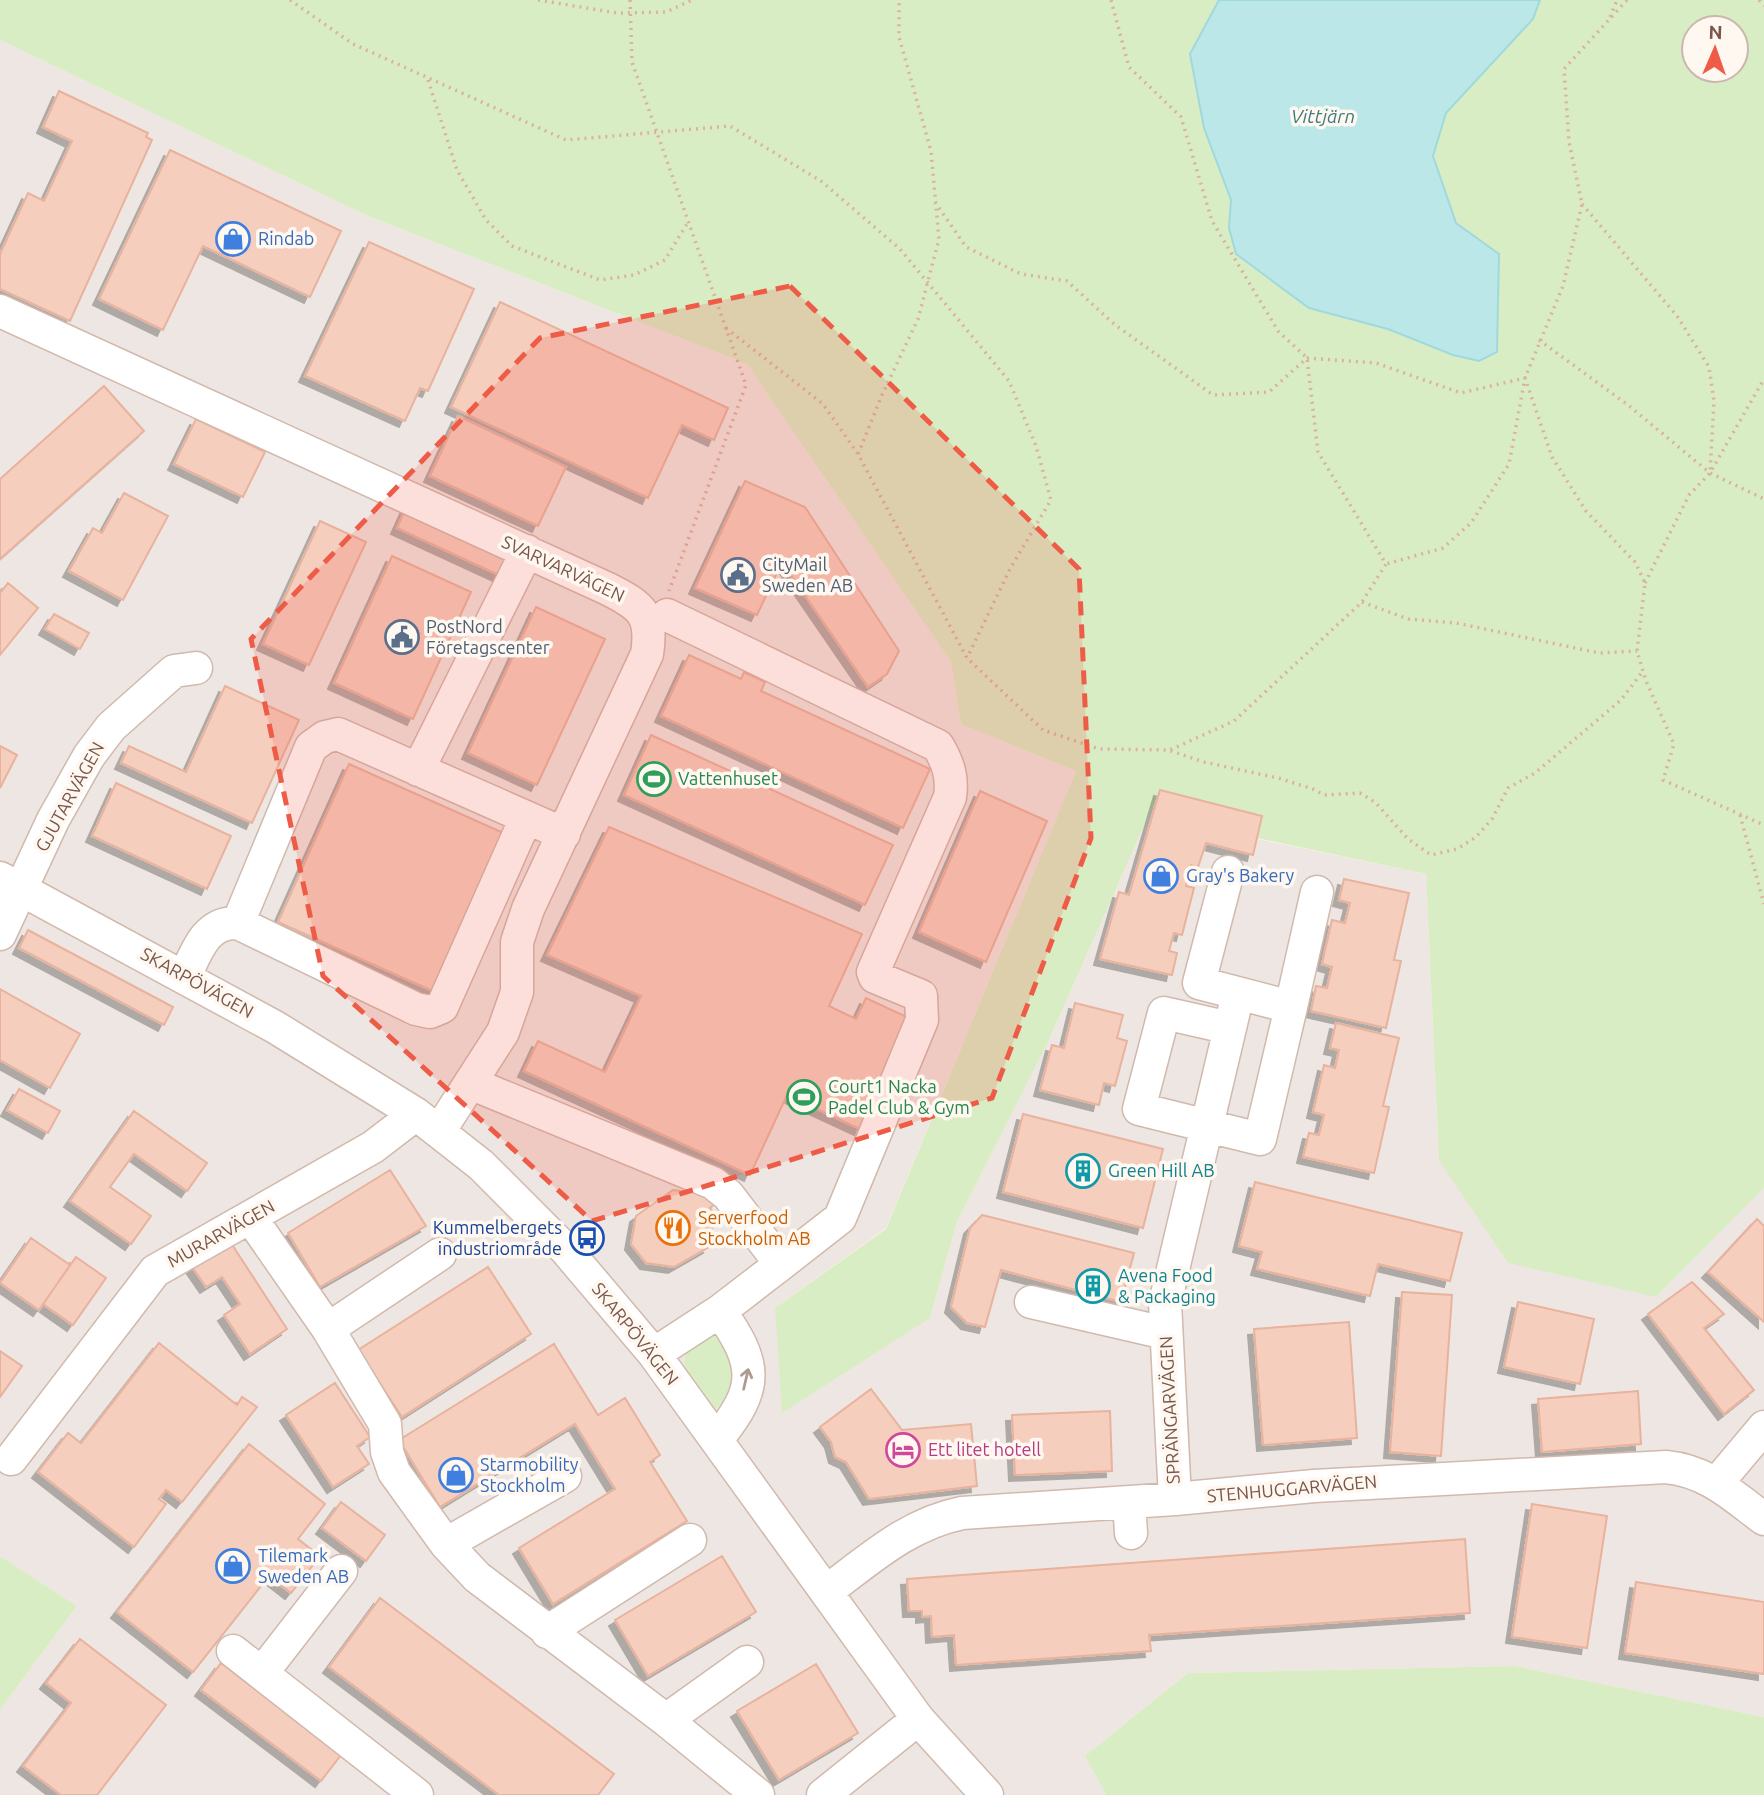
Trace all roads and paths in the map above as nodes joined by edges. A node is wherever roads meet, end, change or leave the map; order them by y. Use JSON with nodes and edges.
{"nodes":[{"id":1,"x":290,"y":0,"type":"edge"},
{"id":2,"x":538,"y":0,"type":"edge"},
{"id":3,"x":630,"y":0,"type":"edge"},
{"id":4,"x":692,"y":0,"type":"edge"},
{"id":5,"x":899,"y":0,"type":"edge"},
{"id":6,"x":1111,"y":0,"type":"edge"},
{"id":7,"x":1617,"y":0,"type":"edge"},
{"id":8,"x":1627,"y":0,"type":"edge"},
{"id":9,"x":1759,"y":0,"type":"edge"},
{"id":10,"x":1764,"y":6,"type":"edge"},
{"id":11,"x":629,"y":13,"type":"junction"},
{"id":12,"x":1608,"y":21,"type":"junction"},
{"id":13,"x":428,"y":80,"type":"junction"},
{"id":14,"x":656,"y":130,"type":"junction"},
{"id":15,"x":935,"y":202,"type":"junction"},
{"id":16,"x":1582,"y":204,"type":"junction"},
{"id":17,"x":688,"y":221,"type":"junction"},
{"id":18,"x":928,"y":282,"type":"junction"},
{"id":19,"x":3,"y":319,"type":"edge"},
{"id":20,"x":726,"y":328,"type":"junction"},
{"id":21,"x":1539,"y":340,"type":"junction"},
{"id":22,"x":1307,"y":358,"type":"junction"},
{"id":23,"x":1525,"y":378,"type":"junction"},
{"id":24,"x":1764,"y":379,"type":"edge"},
{"id":25,"x":858,"y":454,"type":"junction"},
{"id":26,"x":1710,"y":472,"type":"junction"},
{"id":27,"x":1764,"y":499,"type":"edge"},
{"id":28,"x":527,"y":551,"type":"junction"},
{"id":29,"x":1386,"y":564,"type":"junction"},
{"id":30,"x":1645,"y":583,"type":"junction"},
{"id":31,"x":1362,"y":602,"type":"junction"},
{"id":32,"x":667,"y":606,"type":"joint"},
{"id":33,"x":1637,"y":651,"type":"junction"},
{"id":34,"x":967,"y":658,"type":"junction"},
{"id":35,"x":196,"y":668,"type":"dead end"},
{"id":36,"x":1643,"y":671,"type":"junction"},
{"id":37,"x":1168,"y":750,"type":"junction"},
{"id":38,"x":418,"y":770,"type":"junction"},
{"id":39,"x":1740,"y":815,"type":"junction"},
{"id":40,"x":526,"y":818,"type":"junction"},
{"id":41,"x":1764,"y":825,"type":"edge"},
{"id":42,"x":564,"y":834,"type":"junction"},
{"id":43,"x":1228,"y":872,"type":"dead end"},
{"id":44,"x":11,"y":883,"type":"edge"},
{"id":45,"x":1317,"y":892,"type":"dead end"},
{"id":46,"x":1764,"y":904,"type":"edge"},
{"id":47,"x":238,"y":923,"type":"junction"},
{"id":48,"x":0,"y":934,"type":"edge"},
{"id":49,"x":184,"y":975,"type":"junction"},
{"id":50,"x":1238,"y":994,"type":"junction"},
{"id":51,"x":1291,"y":1007,"type":"junction"},
{"id":52,"x":1230,"y":1028,"type":"junction"},
{"id":53,"x":470,"y":1083,"type":"junction"},
{"id":54,"x":428,"y":1122,"type":"junction"},
{"id":55,"x":1208,"y":1126,"type":"junction"},
{"id":56,"x":251,"y":1218,"type":"junction"},
{"id":57,"x":439,"y":1254,"type":"dead end"},
{"id":58,"x":781,"y":1264,"type":"junction"},
{"id":59,"x":1031,"y":1302,"type":"dead end"},
{"id":60,"x":720,"y":1311,"type":"junction"},
{"id":61,"x":328,"y":1329,"type":"junction"},
{"id":62,"x":1165,"y":1333,"type":"junction"},
{"id":63,"x":654,"y":1354,"type":"junction"},
{"id":64,"x":1764,"y":1427,"type":"edge"},
{"id":65,"x":716,"y":1439,"type":"junction"},
{"id":66,"x":11,"y":1459,"type":"dead end"},
{"id":67,"x":565,"y":1476,"type":"dead end"},
{"id":68,"x":1717,"y":1483,"type":"junction"},
{"id":69,"x":1175,"y":1499,"type":"junction"},
{"id":70,"x":1764,"y":1519,"type":"edge"},
{"id":71,"x":690,"y":1540,"type":"dead end"},
{"id":72,"x":446,"y":1544,"type":"junction"},
{"id":73,"x":341,"y":1571,"type":"dead end"},
{"id":74,"x":827,"y":1591,"type":"junction"},
{"id":75,"x":547,"y":1632,"type":"junction"},
{"id":76,"x":233,"y":1651,"type":"dead end"},
{"id":77,"x":747,"y":1662,"type":"dead end"},
{"id":78,"x":262,"y":1673,"type":"junction"},
{"id":79,"x":918,"y":1719,"type":"junction"},
{"id":80,"x":666,"y":1720,"type":"junction"},
{"id":81,"x":417,"y":1795,"type":"edge"},
{"id":82,"x":758,"y":1795,"type":"edge"},
{"id":83,"x":823,"y":1795,"type":"edge"},
{"id":84,"x":987,"y":1795,"type":"edge"}],
"edges":[{"from":1,"to":13,"type":"path"},
{"from":2,"to":11,"type":"path"},
{"from":3,"to":11,"type":"path"},
{"from":4,"to":11,"type":"path"},
{"from":5,"to":15,"type":"path"},
{"from":6,"to":22,"type":"path"},
{"from":7,"to":12,"type":"path"},
{"from":8,"to":12,"type":"path"},
{"from":9,"to":10,"type":"path"},
{"from":11,"to":14,"type":"path"},
{"from":12,"to":16,"type":"path"},
{"from":13,"to":14,"type":"path"},
{"from":13,"to":17,"type":"path"},
{"from":14,"to":17,"type":"path"},
{"from":14,"to":18,"type":"path"},
{"from":15,"to":18,"type":"path"},
{"from":15,"to":22,"type":"path"},
{"from":16,"to":21,"type":"path"},
{"from":16,"to":26,"type":"path"},
{"from":17,"to":20,"type":"path"},
{"from":18,"to":25,"type":"path"},
{"from":18,"to":34,"type":"path"},
{"from":19,"to":28,"type":"street","name":"SVARVARVÄGEN"},
{"from":20,"to":25,"type":"path"},
{"from":20,"to":32,"type":"path"},
{"from":21,"to":23,"type":"path"},
{"from":21,"to":26,"type":"path"},
{"from":22,"to":23,"type":"path"},
{"from":22,"to":29,"type":"path"},
{"from":23,"to":29,"type":"path"},
{"from":23,"to":30,"type":"path"},
{"from":24,"to":26,"type":"path"},
{"from":25,"to":34,"type":"path"},
{"from":26,"to":27,"type":"path"},
{"from":26,"to":30,"type":"path"},
{"from":28,"to":38,"type":"street"},
{"from":28,"to":42,"type":"street","name":"SVARVARVÄGEN"},
{"from":29,"to":31,"type":"path"},
{"from":30,"to":33,"type":"path"},
{"from":31,"to":33,"type":"path"},
{"from":31,"to":37,"type":"path"},
{"from":32,"to":58,"type":"street"},
{"from":33,"to":36,"type":"path"},
{"from":34,"to":37,"type":"path"},
{"from":35,"to":44,"type":"street","name":"GJUTARVÄGEN"},
{"from":36,"to":37,"type":"path"},
{"from":36,"to":39,"type":"path"},
{"from":38,"to":40,"type":"street"},
{"from":38,"to":47,"type":"street"},
{"from":39,"to":41,"type":"path"},
{"from":39,"to":46,"type":"path"},
{"from":40,"to":42,"type":"street"},
{"from":40,"to":47,"type":"street"},
{"from":42,"to":53,"type":"street","name":"SVARVARVÄGEN"},
{"from":43,"to":50,"type":"street"},
{"from":44,"to":48,"type":"street","name":"GJUTARVÄGEN"},
{"from":44,"to":49,"type":"street","name":"SKARPÖVÄGEN"},
{"from":45,"to":51,"type":"street"},
{"from":47,"to":49,"type":"street"},
{"from":49,"to":54,"type":"street","name":"SKARPÖVÄGEN"},
{"from":50,"to":51,"type":"street"},
{"from":50,"to":52,"type":"street","name":"SPRÄNGARVÄGEN"},
{"from":51,"to":55,"type":"street"},
{"from":52,"to":55,"type":"street","name":"SPRÄNGARVÄGEN"},
{"from":52,"to":55,"type":"street"},
{"from":53,"to":54,"type":"street","name":"SVARVARVÄGEN"},
{"from":53,"to":58,"type":"street"},
{"from":54,"to":56,"type":"street","name":"MURARVÄGEN"},
{"from":54,"to":63,"type":"street","name":"SKARPÖVÄGEN"},
{"from":55,"to":62,"type":"street","name":"SPRÄNGARVÄGEN"},
{"from":56,"to":61,"type":"street"},
{"from":56,"to":66,"type":"street","name":"MURARVÄGEN"},
{"from":57,"to":61,"type":"street"},
{"from":58,"to":60,"type":"street"},
{"from":59,"to":62,"type":"street"},
{"from":60,"to":63,"type":"street"},
{"from":65,"to":60,"type":"street","one_way":true},
{"from":61,"to":72,"type":"street"},
{"from":62,"to":69,"type":"street","name":"SPRÄNGARVÄGEN"},
{"from":63,"to":65,"type":"street","name":"SKARPÖVÄGEN"},
{"from":64,"to":68,"type":"street"},
{"from":65,"to":74,"type":"street","name":"SKARPÖVÄGEN"},
{"from":67,"to":72,"type":"street"},
{"from":68,"to":69,"type":"street","name":"STENHUGGARVÄGEN"},
{"from":68,"to":70,"type":"street","name":"STENHUGGARVÄGEN"},
{"from":69,"to":74,"type":"street","name":"STENHUGGARVÄGEN"},
{"from":71,"to":75,"type":"street"},
{"from":72,"to":75,"type":"street"},
{"from":73,"to":78,"type":"street"},
{"from":74,"to":79,"type":"street","name":"SKARPÖVÄGEN"},
{"from":75,"to":80,"type":"street"},
{"from":76,"to":78,"type":"street"},
{"from":77,"to":80,"type":"street"},
{"from":78,"to":81,"type":"street"},
{"from":79,"to":83,"type":"street"},
{"from":79,"to":84,"type":"street","name":"SKARPÖVÄGEN"},
{"from":80,"to":82,"type":"street"}]}
